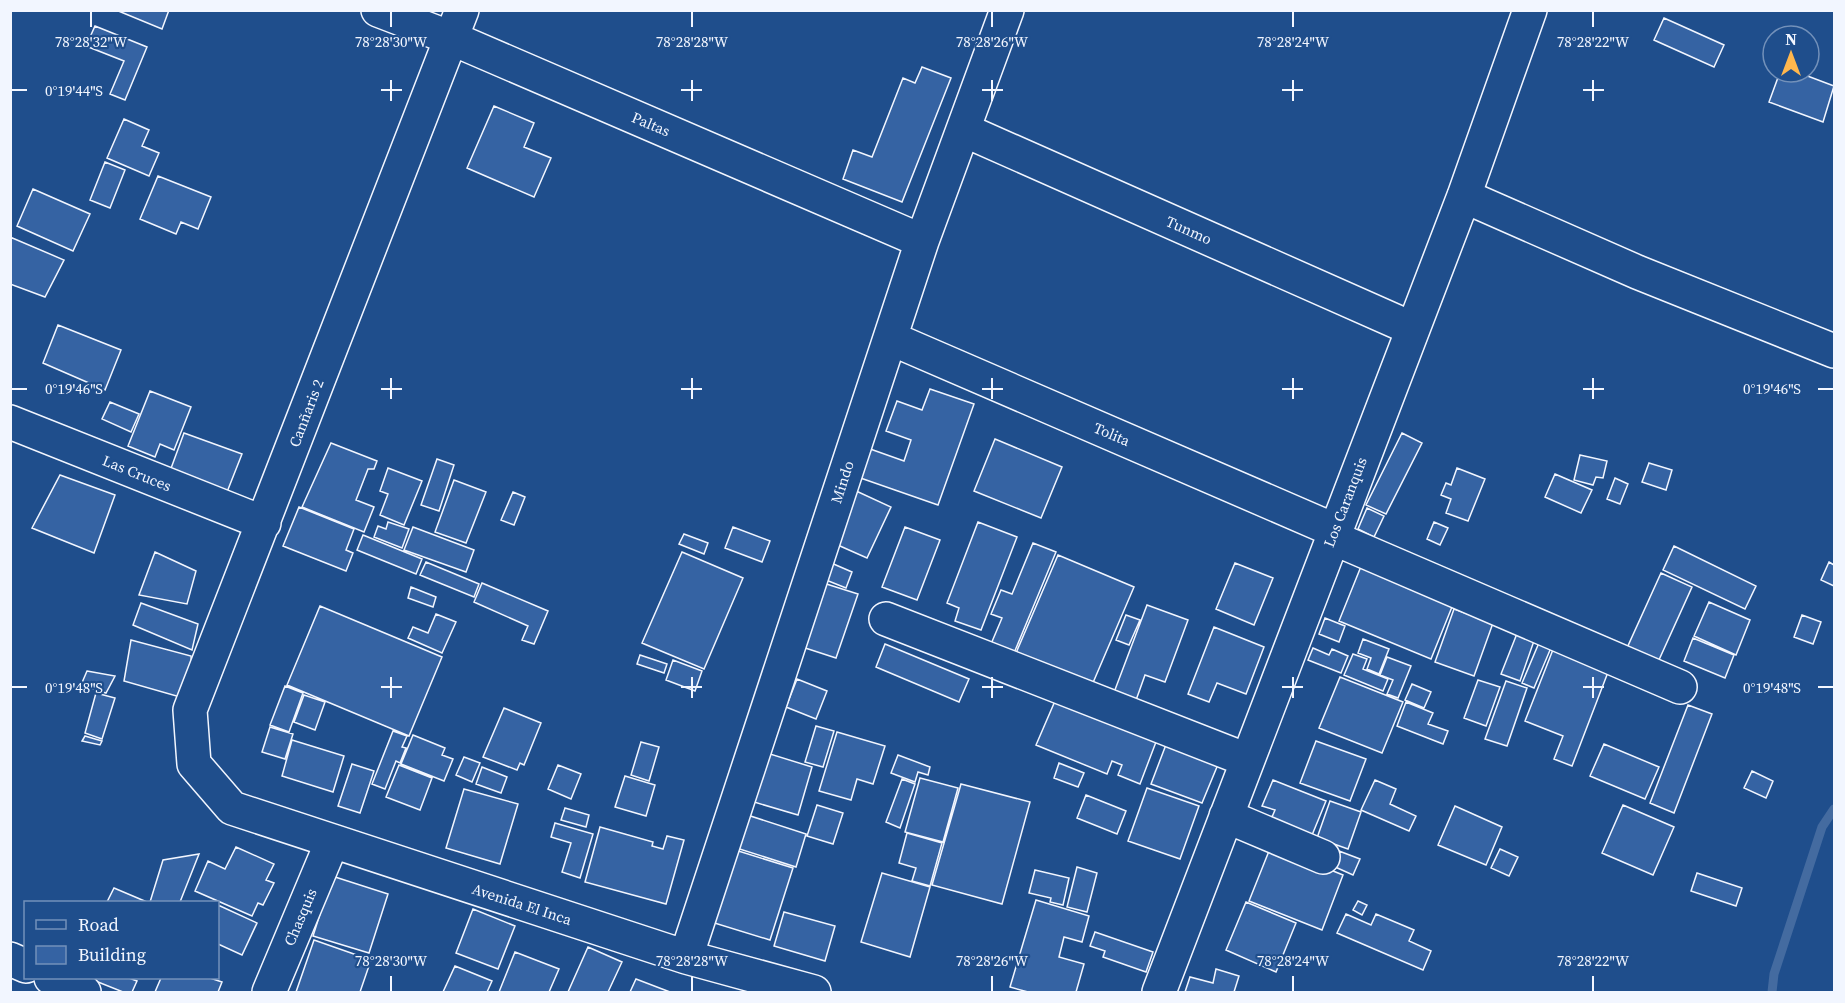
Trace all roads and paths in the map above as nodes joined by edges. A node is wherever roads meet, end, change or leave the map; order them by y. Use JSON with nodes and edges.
{"nodes":[{"id":1,"x":378,"y":10,"type":"edge"},
{"id":2,"x":1007,"y":10,"type":"edge"},
{"id":3,"x":1530,"y":10,"type":"edge"},
{"id":4,"x":456,"y":24,"type":"edge"},
{"id":5,"x":964,"y":130,"type":"junction"},
{"id":6,"x":1464,"y":196,"type":"junction"},
{"id":7,"x":922,"y":241,"type":"junction"},
{"id":8,"x":1413,"y":329,"type":"junction"},
{"id":9,"x":890,"y":338,"type":"junction"},
{"id":10,"x":1834,"y":351,"type":"edge"},
{"id":11,"x":10,"y":422,"type":"edge"},
{"id":12,"x":264,"y":524,"type":"junction"},
{"id":13,"x":1333,"y":534,"type":"junction"},
{"id":14,"x":886,"y":619,"type":"dead end"},
{"id":15,"x":1680,"y":687,"type":"dead end"},
{"id":16,"x":1247,"y":760,"type":"junction"},
{"id":17,"x":232,"y":808,"type":"joint"},
{"id":18,"x":1226,"y":816,"type":"junction"},
{"id":19,"x":332,"y":842,"type":"junction"},
{"id":20,"x":1323,"y":857,"type":"dead end"},
{"id":21,"x":686,"y":957,"type":"junction"},
{"id":22,"x":10,"y":959,"type":"edge"},
{"id":23,"x":24,"y":965,"type":"edge"},
{"id":24,"x":53,"y":979,"type":"edge"},
{"id":25,"x":84,"y":993,"type":"edge"},
{"id":26,"x":269,"y":993,"type":"edge"},
{"id":27,"x":814,"y":993,"type":"edge"},
{"id":28,"x":1159,"y":993,"type":"edge"}],
"edges":[{"from":1,"to":4,"type":"street","name":"Paltas"},
{"from":2,"to":5,"type":"street","name":"Mindo"},
{"from":3,"to":6,"type":"street","name":"Los Caranquis"},
{"from":4,"to":7,"type":"street","name":"Paltas"},
{"from":4,"to":12,"type":"street","name":"Canñaris 2"},
{"from":5,"to":7,"type":"street","name":"Mindo"},
{"from":5,"to":8,"type":"street","name":"Tunmo"},
{"from":6,"to":8,"type":"street","name":"Los Caranquis"},
{"from":6,"to":10,"type":"street"},
{"from":7,"to":9,"type":"street","name":"Mindo"},
{"from":8,"to":13,"type":"street","name":"Los Caranquis"},
{"from":9,"to":13,"type":"street","name":"Tolita"},
{"from":9,"to":21,"type":"street","name":"Mindo"},
{"from":11,"to":12,"type":"street","name":"Las Cruces"},
{"from":12,"to":17,"type":"street","name":"Canñaris 2"},
{"from":13,"to":15,"type":"street","name":"Tolita"},
{"from":13,"to":16,"type":"street","name":"Los Caranquis"},
{"from":14,"to":16,"type":"street"},
{"from":16,"to":18,"type":"street","name":"Los Caranquis"},
{"from":17,"to":19,"type":"street","name":"Avenida El Inca"},
{"from":18,"to":20,"type":"street"},
{"from":18,"to":28,"type":"street","name":"Los Caranquis"},
{"from":19,"to":21,"type":"street","name":"Avenida El Inca"},
{"from":19,"to":26,"type":"street","name":"Chasquis"},
{"from":21,"to":27,"type":"street","name":"Avenida El Inca"},
{"from":22,"to":23,"type":"street"},
{"from":24,"to":25,"type":"street"}]}
